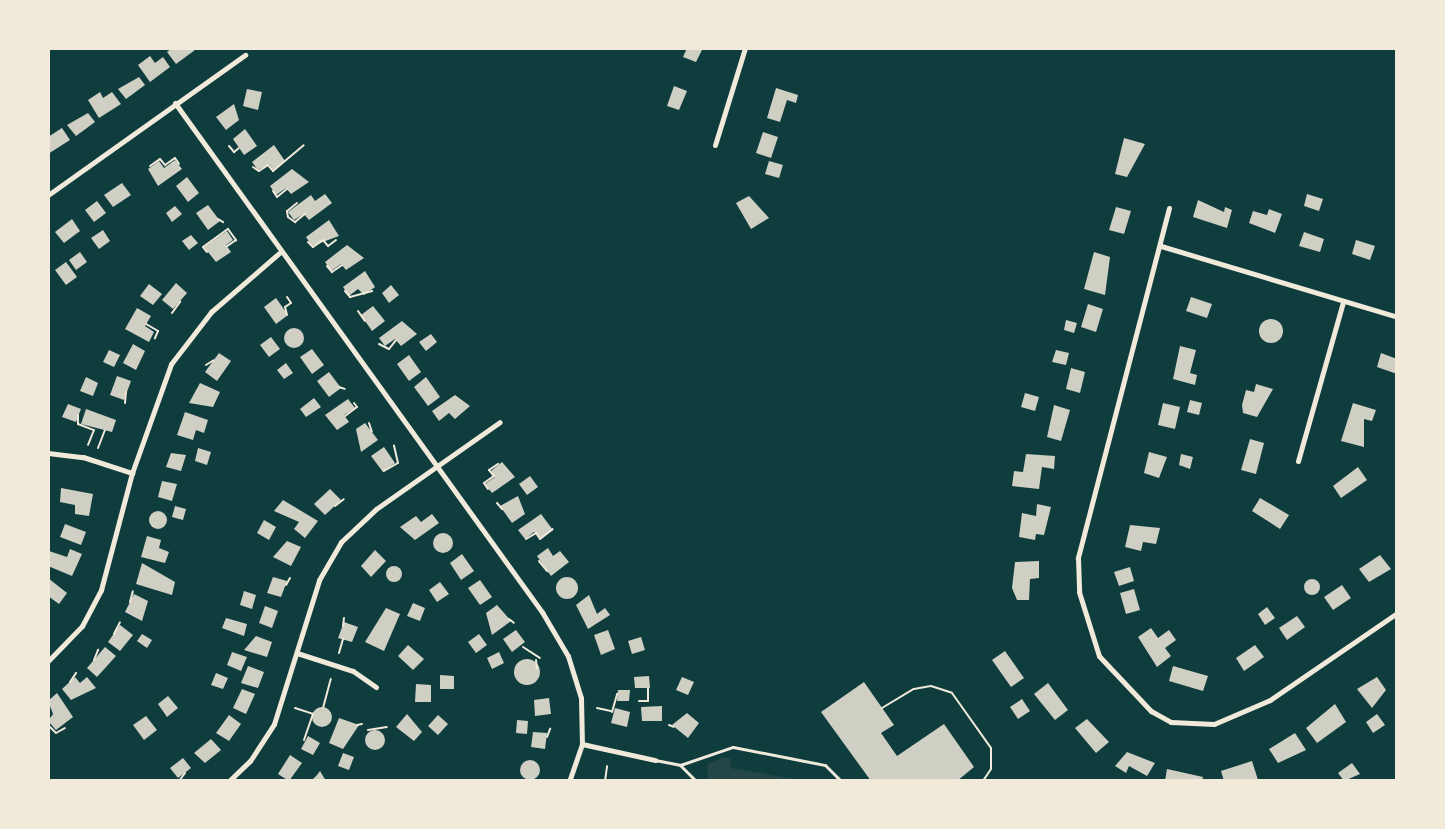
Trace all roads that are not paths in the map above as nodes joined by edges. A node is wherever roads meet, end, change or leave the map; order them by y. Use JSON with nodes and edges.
{"nodes":[{"id":1,"x":745,"y":48,"type":"edge"},
{"id":2,"x":245,"y":55,"type":"dead end"},
{"id":3,"x":175,"y":103,"type":"junction"},
{"id":4,"x":715,"y":145,"type":"dead end"},
{"id":5,"x":48,"y":195,"type":"edge"},
{"id":6,"x":1169,"y":208,"type":"dead end"},
{"id":7,"x":1161,"y":246,"type":"junction"},
{"id":8,"x":279,"y":253,"type":"junction"},
{"id":9,"x":1343,"y":302,"type":"junction"},
{"id":10,"x":1397,"y":317,"type":"edge"},
{"id":11,"x":500,"y":422,"type":"dead end"},
{"id":12,"x":48,"y":453,"type":"edge"},
{"id":13,"x":1298,"y":461,"type":"dead end"},
{"id":14,"x":436,"y":466,"type":"junction"},
{"id":15,"x":132,"y":473,"type":"junction"},
{"id":16,"x":1397,"y":613,"type":"edge"},
{"id":17,"x":297,"y":653,"type":"junction"},
{"id":18,"x":48,"y":661,"type":"edge"},
{"id":19,"x":376,"y":687,"type":"dead end"},
{"id":20,"x":582,"y":744,"type":"junction"},
{"id":21,"x":655,"y":760,"type":"joint"},
{"id":22,"x":680,"y":765,"type":"junction"},
{"id":23,"x":229,"y":781,"type":"edge"},
{"id":24,"x":569,"y":781,"type":"edge"},
{"id":25,"x":696,"y":781,"type":"edge"},
{"id":26,"x":841,"y":781,"type":"edge"}],
"edges":[{"from":1,"to":4,"type":"street"},
{"from":2,"to":3,"type":"street"},
{"from":3,"to":5,"type":"street"},
{"from":3,"to":8,"type":"street"},
{"from":6,"to":7,"type":"street"},
{"from":7,"to":9,"type":"street"},
{"from":7,"to":16,"type":"street"},
{"from":8,"to":14,"type":"street"},
{"from":8,"to":15,"type":"street"},
{"from":9,"to":10,"type":"street"},
{"from":9,"to":13,"type":"street"},
{"from":11,"to":14,"type":"street"},
{"from":12,"to":15,"type":"street"},
{"from":14,"to":17,"type":"street"},
{"from":14,"to":20,"type":"street"},
{"from":15,"to":18,"type":"street"},
{"from":17,"to":19,"type":"street"},
{"from":17,"to":23,"type":"street"},
{"from":20,"to":21,"type":"street"},
{"from":20,"to":24,"type":"street"},
{"from":21,"to":22,"type":"lane"},
{"from":22,"to":25,"type":"lane"},
{"from":22,"to":26,"type":"lane"}]}
